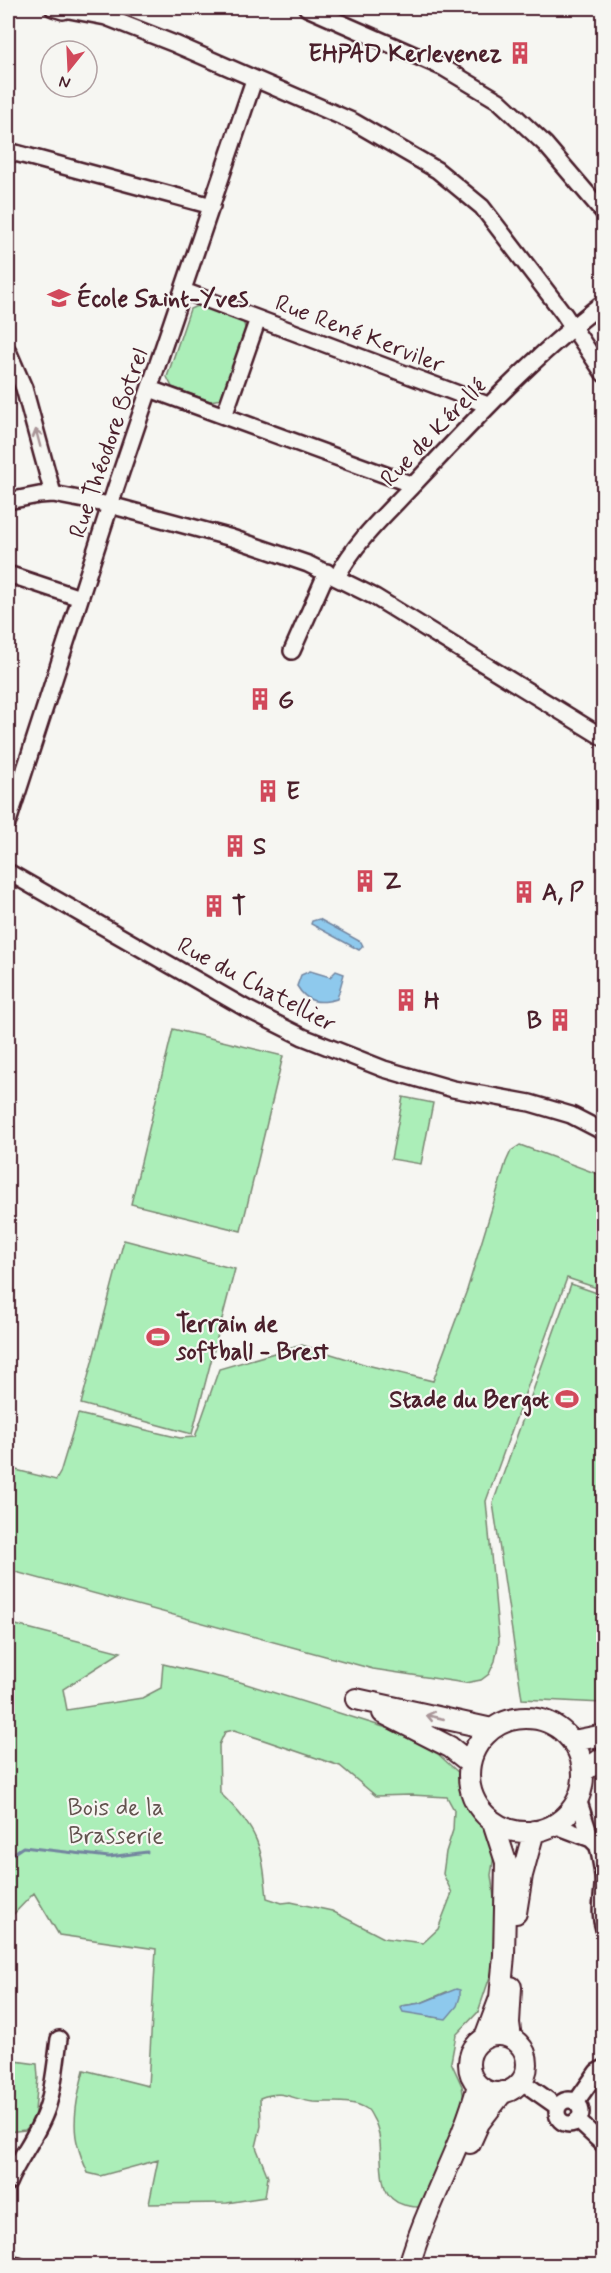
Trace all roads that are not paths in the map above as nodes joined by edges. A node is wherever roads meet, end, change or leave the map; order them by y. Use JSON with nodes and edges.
{"nodes":[{"id":1,"x":53,"y":8,"type":"edge"},
{"id":2,"x":91,"y":8,"type":"edge"},
{"id":3,"x":307,"y":8,"type":"edge"},
{"id":4,"x":71,"y":9,"type":"edge"},
{"id":5,"x":106,"y":17,"type":"junction"},
{"id":6,"x":254,"y":80,"type":"junction"},
{"id":7,"x":8,"y":151,"type":"edge"},
{"id":8,"x":212,"y":206,"type":"junction"},
{"id":9,"x":603,"y":213,"type":"edge"},
{"id":10,"x":184,"y":291,"type":"junction"},
{"id":11,"x":603,"y":302,"type":"edge"},
{"id":12,"x":258,"y":319,"type":"junction"},
{"id":13,"x":571,"y":327,"type":"junction"},
{"id":14,"x":8,"y":351,"type":"edge"},
{"id":15,"x":603,"y":374,"type":"edge"},
{"id":16,"x":150,"y":389,"type":"junction"},
{"id":17,"x":488,"y":405,"type":"junction"},
{"id":18,"x":224,"y":416,"type":"junction"},
{"id":19,"x":413,"y":485,"type":"junction"},
{"id":20,"x":53,"y":494,"type":"junction"},
{"id":21,"x":8,"y":501,"type":"edge"},
{"id":22,"x":110,"y":505,"type":"junction"},
{"id":23,"x":8,"y":574,"type":"edge"},
{"id":24,"x":332,"y":574,"type":"junction"},
{"id":25,"x":80,"y":598,"type":"junction"},
{"id":26,"x":292,"y":651,"type":"dead end"},
{"id":27,"x":603,"y":738,"type":"edge"},
{"id":28,"x":8,"y":822,"type":"edge"},
{"id":29,"x":8,"y":872,"type":"edge"},
{"id":30,"x":603,"y":1132,"type":"edge"},
{"id":31,"x":492,"y":1729,"type":"junction"},
{"id":32,"x":603,"y":1735,"type":"edge"},
{"id":33,"x":573,"y":1741,"type":"junction"},
{"id":34,"x":603,"y":1757,"type":"edge"},
{"id":35,"x":470,"y":1763,"type":"junction"},
{"id":36,"x":584,"y":1771,"type":"junction"},
{"id":37,"x":578,"y":1799,"type":"junction"},
{"id":38,"x":494,"y":1822,"type":"junction"},
{"id":39,"x":554,"y":1825,"type":"junction"},
{"id":40,"x":534,"y":1832,"type":"junction"},
{"id":41,"x":597,"y":1846,"type":"edge"},
{"id":42,"x":603,"y":1929,"type":"edge"},
{"id":43,"x":485,"y":2038,"type":"junction"},
{"id":44,"x":511,"y":2038,"type":"junction"},
{"id":45,"x":59,"y":2039,"type":"dead end"},
{"id":46,"x":603,"y":2068,"type":"edge"},
{"id":47,"x":521,"y":2081,"type":"junction"},
{"id":48,"x":478,"y":2085,"type":"junction"},
{"id":49,"x":503,"y":2092,"type":"junction"},
{"id":50,"x":576,"y":2102,"type":"junction"},
{"id":51,"x":558,"y":2107,"type":"junction"},
{"id":52,"x":577,"y":2120,"type":"junction"},
{"id":53,"x":603,"y":2145,"type":"edge"},
{"id":54,"x":8,"y":2183,"type":"edge"},
{"id":55,"x":8,"y":2264,"type":"edge"},
{"id":56,"x":19,"y":2265,"type":"edge"},
{"id":57,"x":409,"y":2265,"type":"edge"},
{"id":58,"x":421,"y":2265,"type":"edge"}],
"edges":[{"from":1,"to":4,"type":"street"},
{"from":2,"to":5,"type":"street"},
{"from":3,"to":9,"type":"street"},
{"from":4,"to":5,"type":"street"},
{"from":5,"to":6,"type":"street"},
{"from":6,"to":8,"type":"street","name":"Rue Théodore Botrel"},
{"from":6,"to":13,"type":"street"},
{"from":7,"to":8,"type":"street"},
{"from":8,"to":10,"type":"street","name":"Rue Théodore Botrel"},
{"from":10,"to":12,"type":"street","name":"Rue René Kerviler"},
{"from":10,"to":16,"type":"street","name":"Rue Théodore Botrel"},
{"from":11,"to":13,"type":"street","name":"Rue de Kérellé"},
{"from":12,"to":17,"type":"street","name":"Rue René Kerviler"},
{"from":12,"to":18,"type":"street"},
{"from":13,"to":15,"type":"street"},
{"from":13,"to":17,"type":"street","name":"Rue de Kérellé"},
{"from":20,"to":14,"type":"street","one_way":true},
{"from":16,"to":18,"type":"street"},
{"from":16,"to":22,"type":"street","name":"Rue Théodore Botrel"},
{"from":17,"to":19,"type":"street","name":"Rue de Kérellé"},
{"from":18,"to":19,"type":"street"},
{"from":19,"to":24,"type":"street","name":"Rue de Kérellé"},
{"from":20,"to":21,"type":"street"},
{"from":20,"to":22,"type":"street"},
{"from":22,"to":24,"type":"street"},
{"from":22,"to":25,"type":"street","name":"Rue Théodore Botrel"},
{"from":23,"to":25,"type":"street"},
{"from":24,"to":26,"type":"street","name":"Rue de Kérellé"},
{"from":24,"to":27,"type":"street"},
{"from":25,"to":28,"type":"street","name":"Rue Théodore Botrel"},
{"from":29,"to":30,"type":"street","name":"Rue du Chatellier"},
{"from":31,"to":33,"type":"main road"},
{"from":31,"to":35,"type":"main road"},
{"from":31,"to":35,"type":"main road","one_way":true},
{"from":32,"to":33,"type":"main road"},
{"from":33,"to":36,"type":"main road"},
{"from":34,"to":36,"type":"main road"},
{"from":35,"to":38,"type":"main road"},
{"from":36,"to":37,"type":"main road"},
{"from":37,"to":39,"type":"main road"},
{"from":37,"to":41,"type":"street"},
{"from":38,"to":40,"type":"main road"},
{"from":38,"to":43,"type":"main road"},
{"from":39,"to":40,"type":"main road"},
{"from":39,"to":41,"type":"street"},
{"from":40,"to":44,"type":"main road"},
{"from":41,"to":42,"type":"street"},
{"from":43,"to":44,"type":"main road"},
{"from":43,"to":48,"type":"main road"},
{"from":44,"to":47,"type":"main road"},
{"from":45,"to":54,"type":"street"},
{"from":46,"to":50,"type":"street"},
{"from":47,"to":49,"type":"main road"},
{"from":47,"to":51,"type":"street"},
{"from":48,"to":49,"type":"main road"},
{"from":48,"to":57,"type":"main road"},
{"from":49,"to":58,"type":"main road"},
{"from":50,"to":51,"type":"street"},
{"from":50,"to":52,"type":"street"},
{"from":51,"to":52,"type":"street"},
{"from":52,"to":53,"type":"street"},
{"from":55,"to":56,"type":"street"}]}
